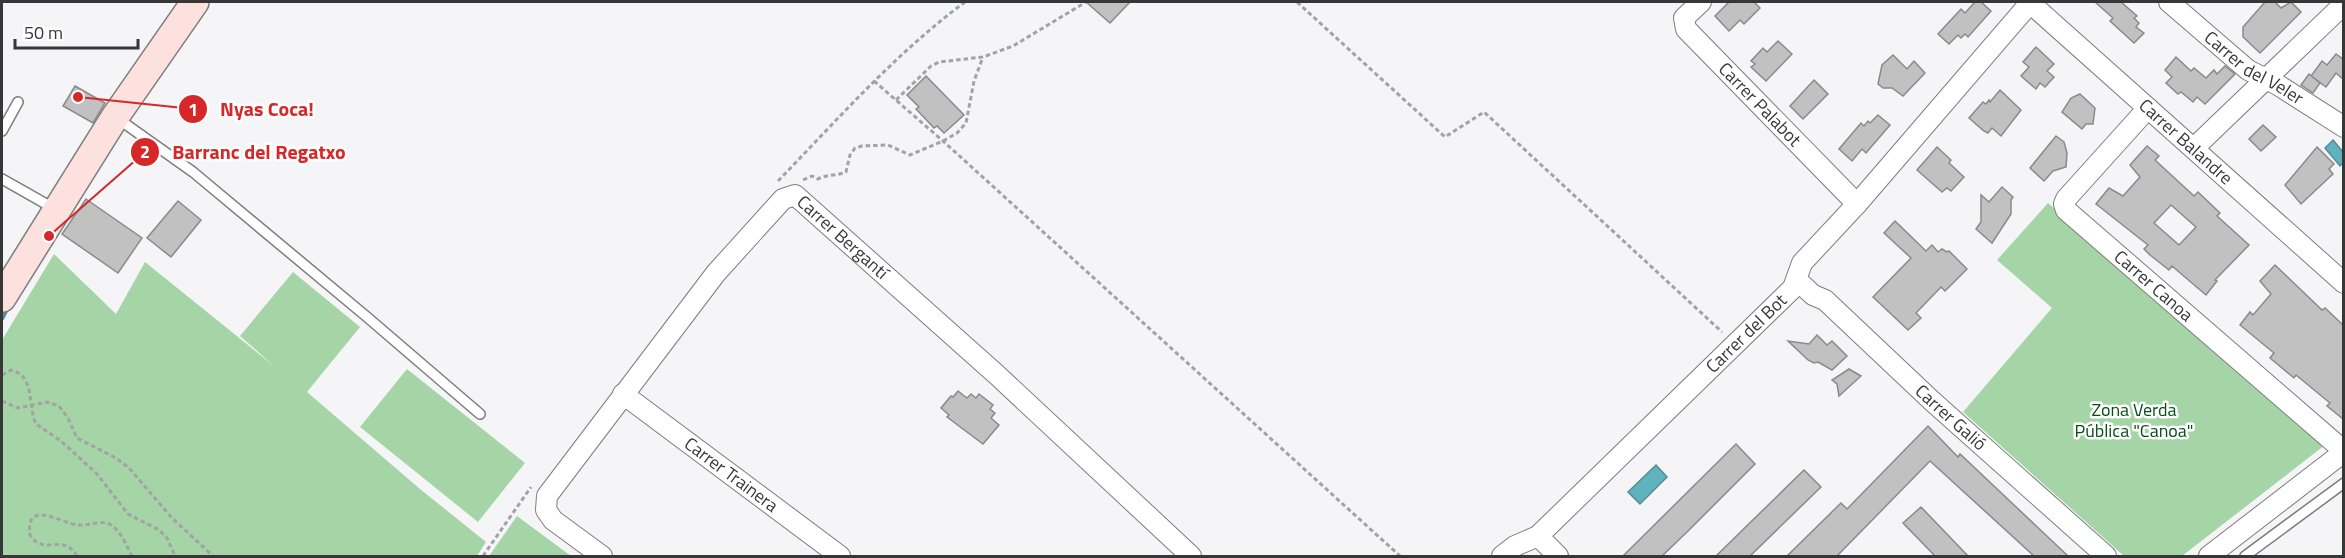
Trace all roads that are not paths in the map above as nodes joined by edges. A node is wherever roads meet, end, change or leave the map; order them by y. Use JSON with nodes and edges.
{"nodes":[{"id":1,"x":195,"y":2,"type":"edge"},
{"id":2,"x":1701,"y":2,"type":"edge"},
{"id":3,"x":2030,"y":2,"type":"edge"},
{"id":4,"x":2169,"y":2,"type":"edge"},
{"id":5,"x":2343,"y":4,"type":"edge"},
{"id":6,"x":2264,"y":79,"type":"junction"},
{"id":7,"x":18,"y":102,"type":"dead end"},
{"id":8,"x":2148,"y":108,"type":"junction"},
{"id":9,"x":125,"y":123,"type":"junction"},
{"id":10,"x":2343,"y":127,"type":"edge"},
{"id":11,"x":2,"y":131,"type":"edge"},
{"id":12,"x":2194,"y":148,"type":"junction"},
{"id":13,"x":2,"y":179,"type":"edge"},
{"id":14,"x":1857,"y":204,"type":"junction"},
{"id":15,"x":55,"y":209,"type":"junction"},
{"id":16,"x":1797,"y":280,"type":"junction"},
{"id":17,"x":2343,"y":283,"type":"edge"},
{"id":18,"x":2,"y":298,"type":"edge"},
{"id":19,"x":623,"y":394,"type":"junction"},
{"id":20,"x":480,"y":414,"type":"dead end"},
{"id":21,"x":2343,"y":452,"type":"edge"},
{"id":22,"x":2343,"y":483,"type":"edge"},
{"id":23,"x":1538,"y":536,"type":"junction"},
{"id":24,"x":602,"y":556,"type":"edge"},
{"id":25,"x":840,"y":556,"type":"edge"},
{"id":26,"x":1191,"y":556,"type":"edge"},
{"id":27,"x":1502,"y":556,"type":"edge"},
{"id":28,"x":1558,"y":556,"type":"edge"},
{"id":29,"x":2106,"y":556,"type":"edge"},
{"id":30,"x":2209,"y":556,"type":"edge"},
{"id":31,"x":2245,"y":556,"type":"edge"}],
"edges":[{"from":1,"to":9,"type":"main road"},
{"from":2,"to":14,"type":"street","name":"Carrer Palabot"},
{"from":3,"to":8,"type":"street","name":"Carrer Balandre"},
{"from":3,"to":14,"type":"street","name":"Carrer del Bot"},
{"from":4,"to":6,"type":"street","name":"Carrer del Veler"},
{"from":5,"to":6,"type":"street"},
{"from":6,"to":10,"type":"street","name":"Carrer del Veler"},
{"from":6,"to":12,"type":"street"},
{"from":7,"to":11,"type":"lane"},
{"from":8,"to":12,"type":"street","name":"Carrer Balandre"},
{"from":8,"to":21,"type":"street","name":"Carrer Canoa"},
{"from":9,"to":15,"type":"main road"},
{"from":9,"to":20,"type":"lane"},
{"from":12,"to":17,"type":"street","name":"Carrer Balandre"},
{"from":13,"to":15,"type":"lane"},
{"from":14,"to":16,"type":"street","name":"Carrer del Bot"},
{"from":15,"to":18,"type":"main road"},
{"from":16,"to":23,"type":"street","name":"Carrer del Bot"},
{"from":16,"to":29,"type":"street","name":"Carrer Galió"},
{"from":19,"to":24,"type":"street","name":"Carrer Bergantí"},
{"from":19,"to":25,"type":"street","name":"Carrer Trainera"},
{"from":19,"to":26,"type":"street","name":"Carrer Bergantí"},
{"from":21,"to":30,"type":"street","name":"Carrer Canoa"},
{"from":22,"to":31,"type":"lane"},
{"from":23,"to":27,"type":"street","name":"Carrer del Bot"},
{"from":23,"to":28,"type":"street"}]}
